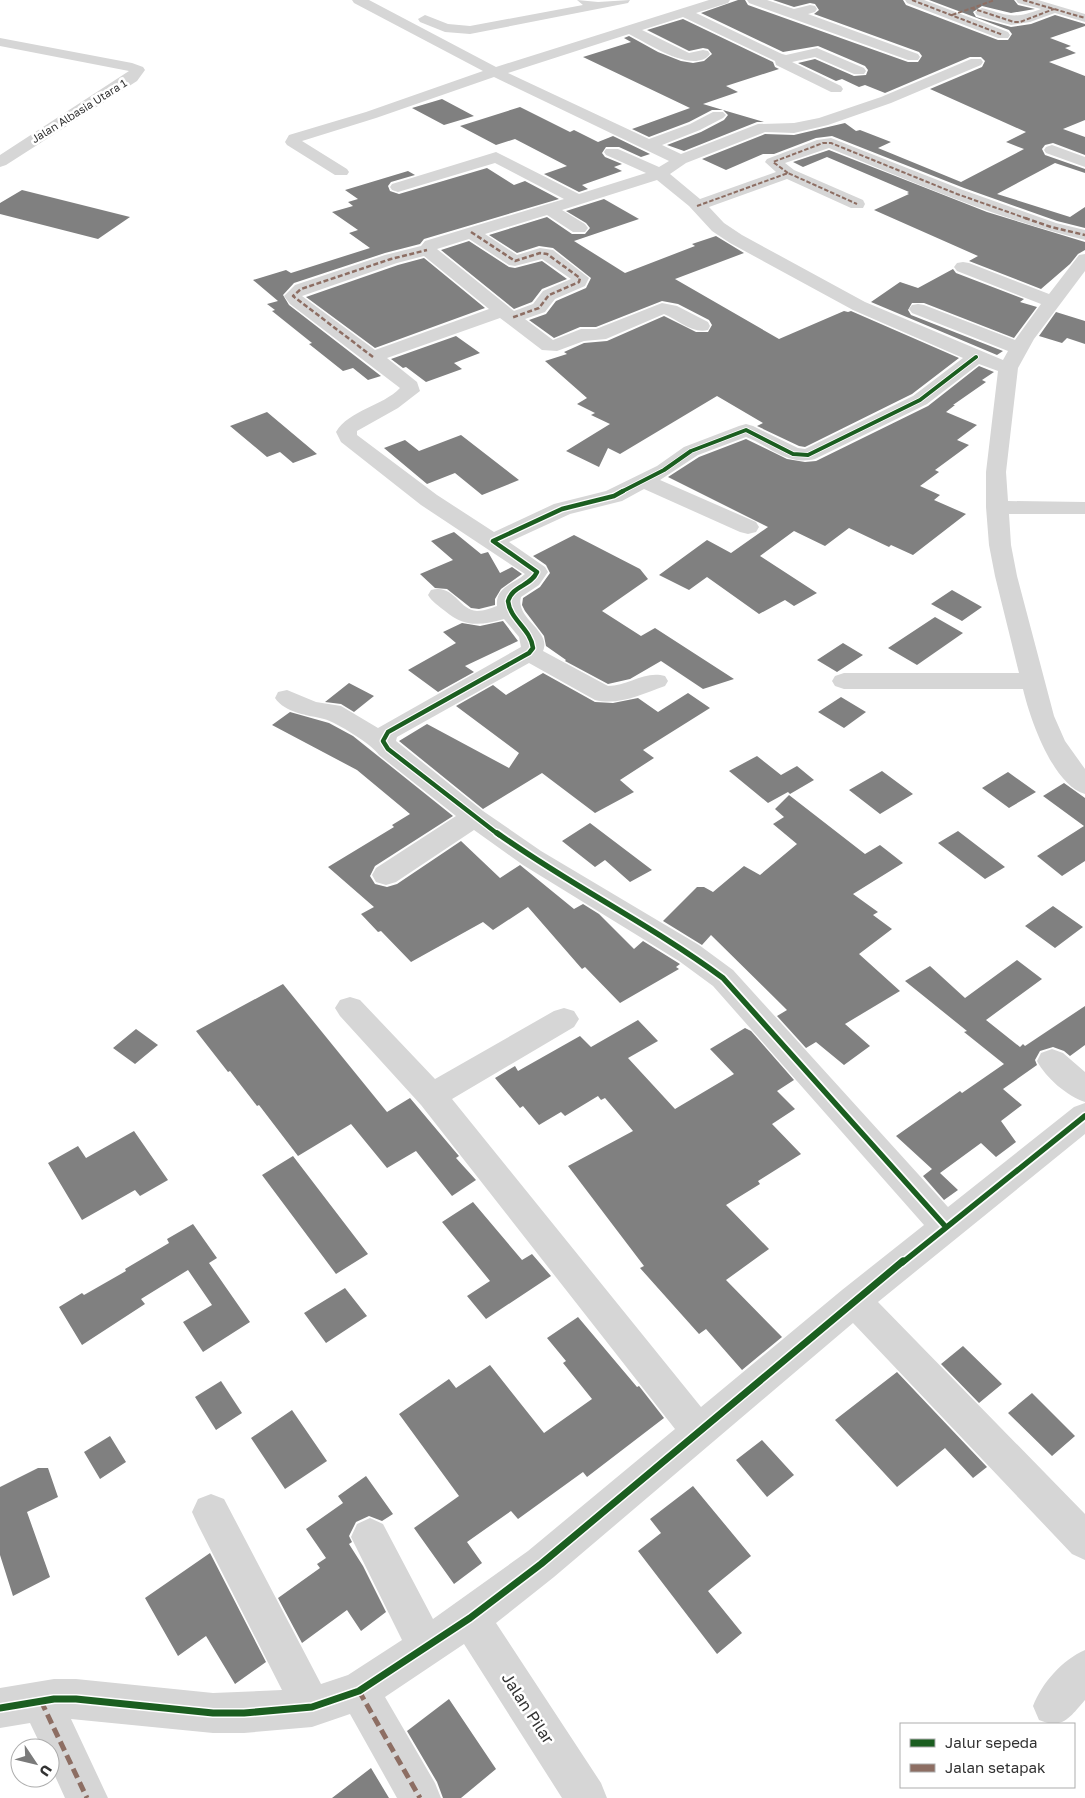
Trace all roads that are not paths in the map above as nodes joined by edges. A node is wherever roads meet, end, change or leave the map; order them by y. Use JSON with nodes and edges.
{"nodes":[{"id":1,"x":359,"y":0,"type":"edge"},
{"id":2,"x":623,"y":0,"type":"edge"},
{"id":3,"x":723,"y":0,"type":"edge"},
{"id":4,"x":754,"y":0,"type":"edge"},
{"id":5,"x":912,"y":0,"type":"edge"},
{"id":6,"x":995,"y":0,"type":"edge"},
{"id":7,"x":1023,"y":0,"type":"edge"},
{"id":8,"x":590,"y":3,"type":"edge"},
{"id":9,"x":812,"y":8,"type":"dead end"},
{"id":10,"x":971,"y":8,"type":"junction"},
{"id":11,"x":1054,"y":9,"type":"junction"},
{"id":12,"x":412,"y":12,"type":"dead end"},
{"id":13,"x":683,"y":12,"type":"junction"},
{"id":14,"x":794,"y":14,"type":"junction"},
{"id":15,"x":952,"y":15,"type":"junction"},
{"id":16,"x":1085,"y":18,"type":"edge"},
{"id":17,"x":629,"y":29,"type":"junction"},
{"id":18,"x":1003,"y":35,"type":"dead end"},
{"id":19,"x":0,"y":42,"type":"edge"},
{"id":20,"x":703,"y":54,"type":"dead end"},
{"id":21,"x":913,"y":57,"type":"dead end"},
{"id":22,"x":786,"y":59,"type":"junction"},
{"id":23,"x":976,"y":62,"type":"dead end"},
{"id":24,"x":860,"y":71,"type":"dead end"},
{"id":25,"x":495,"y":72,"type":"junction"},
{"id":26,"x":836,"y":89,"type":"dead end"},
{"id":27,"x":718,"y":115,"type":"dead end"},
{"id":28,"x":648,"y":144,"type":"junction"},
{"id":29,"x":1052,"y":150,"type":"dead end"},
{"id":30,"x":612,"y":152,"type":"dead end"},
{"id":31,"x":680,"y":160,"type":"junction"},
{"id":32,"x":0,"y":162,"type":"edge"},
{"id":33,"x":1085,"y":162,"type":"edge"},
{"id":34,"x":341,"y":172,"type":"dead end"},
{"id":35,"x":788,"y":173,"type":"junction"},
{"id":36,"x":660,"y":174,"type":"junction"},
{"id":37,"x":398,"y":186,"type":"dead end"},
{"id":38,"x":577,"y":199,"type":"junction"},
{"id":39,"x":857,"y":204,"type":"dead end"},
{"id":40,"x":697,"y":206,"type":"junction"},
{"id":41,"x":548,"y":208,"type":"junction"},
{"id":42,"x":579,"y":228,"type":"dead end"},
{"id":43,"x":471,"y":232,"type":"junction"},
{"id":44,"x":1085,"y":235,"type":"edge"},
{"id":45,"x":427,"y":250,"type":"junction"},
{"id":46,"x":1085,"y":259,"type":"edge"},
{"id":47,"x":963,"y":268,"type":"dead end"},
{"id":48,"x":1053,"y":302,"type":"junction"},
{"id":49,"x":918,"y":309,"type":"dead end"},
{"id":50,"x":506,"y":315,"type":"junction"},
{"id":51,"x":701,"y":326,"type":"dead end"},
{"id":52,"x":1019,"y":348,"type":"junction"},
{"id":53,"x":976,"y":356,"type":"junction"},
{"id":54,"x":373,"y":357,"type":"junction"},
{"id":55,"x":1008,"y":368,"type":"junction"},
{"id":56,"x":644,"y":481,"type":"junction"},
{"id":57,"x":997,"y":507,"type":"junction"},
{"id":58,"x":1085,"y":508,"type":"edge"},
{"id":59,"x":748,"y":527,"type":"dead end"},
{"id":60,"x":493,"y":541,"type":"junction"},
{"id":61,"x":439,"y":595,"type":"dead end"},
{"id":62,"x":509,"y":610,"type":"junction"},
{"id":63,"x":529,"y":653,"type":"junction"},
{"id":64,"x":1032,"y":680,"type":"junction"},
{"id":65,"x":656,"y":681,"type":"dead end"},
{"id":66,"x":844,"y":681,"type":"dead end"},
{"id":67,"x":287,"y":698,"type":"dead end"},
{"id":68,"x":383,"y":741,"type":"junction"},
{"id":69,"x":1081,"y":774,"type":"edge"},
{"id":70,"x":474,"y":817,"type":"junction"},
{"id":71,"x":386,"y":875,"type":"dead end"},
{"id":72,"x":350,"y":1008,"type":"dead end"},
{"id":73,"x":564,"y":1019,"type":"dead end"},
{"id":74,"x":1052,"y":1061,"type":"dead end"},
{"id":75,"x":1085,"y":1090,"type":"edge"},
{"id":76,"x":432,"y":1096,"type":"junction"},
{"id":77,"x":1085,"y":1116,"type":"edge"},
{"id":78,"x":945,"y":1226,"type":"junction"},
{"id":79,"x":854,"y":1301,"type":"junction"},
{"id":80,"x":699,"y":1432,"type":"junction"},
{"id":81,"x":211,"y":1512,"type":"dead end"},
{"id":82,"x":370,"y":1537,"type":"dead end"},
{"id":83,"x":1085,"y":1541,"type":"edge"},
{"id":84,"x":470,"y":1618,"type":"junction"},
{"id":85,"x":427,"y":1647,"type":"junction"},
{"id":86,"x":1085,"y":1670,"type":"edge"},
{"id":87,"x":359,"y":1691,"type":"junction"},
{"id":88,"x":41,"y":1701,"type":"junction"},
{"id":89,"x":1053,"y":1706,"type":"dead end"},
{"id":90,"x":312,"y":1707,"type":"junction"},
{"id":91,"x":0,"y":1708,"type":"edge"},
{"id":92,"x":87,"y":1798,"type":"edge"},
{"id":93,"x":420,"y":1798,"type":"edge"},
{"id":94,"x":586,"y":1798,"type":"edge"}],
"edges":[{"from":1,"to":25,"type":"street"},
{"from":2,"to":8,"type":"street"},
{"from":3,"to":13,"type":"street"},
{"from":4,"to":14,"type":"street"},
{"from":5,"to":15,"type":"street"},
{"from":6,"to":10,"type":"street"},
{"from":7,"to":11,"type":"street"},
{"from":8,"to":12,"type":"street"},
{"from":9,"to":14,"type":"street"},
{"from":10,"to":11,"type":"street"},
{"from":10,"to":15,"type":"street"},
{"from":11,"to":16,"type":"street"},
{"from":13,"to":17,"type":"street"},
{"from":13,"to":22,"type":"street"},
{"from":14,"to":21,"type":"street"},
{"from":15,"to":18,"type":"street"},
{"from":17,"to":20,"type":"street"},
{"from":17,"to":25,"type":"street"},
{"from":19,"to":32,"type":"street","name":"Jalan Albasia Utara 1"},
{"from":22,"to":24,"type":"street"},
{"from":22,"to":26,"type":"street"},
{"from":23,"to":31,"type":"street"},
{"from":25,"to":28,"type":"street"},
{"from":25,"to":34,"type":"street"},
{"from":27,"to":28,"type":"street"},
{"from":28,"to":31,"type":"street"},
{"from":29,"to":33,"type":"street"},
{"from":30,"to":36,"type":"street"},
{"from":31,"to":36,"type":"street"},
{"from":35,"to":39,"type":"street"},
{"from":35,"to":40,"type":"street"},
{"from":35,"to":44,"type":"street"},
{"from":36,"to":38,"type":"street"},
{"from":36,"to":40,"type":"street"},
{"from":37,"to":38,"type":"street"},
{"from":38,"to":41,"type":"street"},
{"from":40,"to":53,"type":"street"},
{"from":41,"to":42,"type":"street"},
{"from":41,"to":43,"type":"street"},
{"from":43,"to":45,"type":"street"},
{"from":43,"to":50,"type":"street"},
{"from":45,"to":50,"type":"street"},
{"from":45,"to":54,"type":"street"},
{"from":46,"to":48,"type":"street"},
{"from":47,"to":48,"type":"street"},
{"from":48,"to":52,"type":"street"},
{"from":49,"to":52,"type":"street"},
{"from":50,"to":51,"type":"street"},
{"from":50,"to":54,"type":"street"},
{"from":52,"to":55,"type":"street"},
{"from":53,"to":55,"type":"street"},
{"from":53,"to":56,"type":"street"},
{"from":54,"to":60,"type":"street"},
{"from":55,"to":57,"type":"street"},
{"from":56,"to":59,"type":"street"},
{"from":56,"to":60,"type":"street"},
{"from":57,"to":58,"type":"street"},
{"from":57,"to":64,"type":"street"},
{"from":60,"to":62,"type":"street"},
{"from":61,"to":62,"type":"street"},
{"from":62,"to":63,"type":"street"},
{"from":63,"to":65,"type":"street"},
{"from":63,"to":68,"type":"street"},
{"from":64,"to":66,"type":"street"},
{"from":64,"to":69,"type":"street"},
{"from":67,"to":68,"type":"street"},
{"from":68,"to":70,"type":"street"},
{"from":70,"to":71,"type":"street"},
{"from":70,"to":78,"type":"street"},
{"from":72,"to":76,"type":"street"},
{"from":73,"to":76,"type":"street"},
{"from":74,"to":75,"type":"street"},
{"from":76,"to":80,"type":"street"},
{"from":77,"to":78,"type":"street"},
{"from":78,"to":79,"type":"street"},
{"from":79,"to":80,"type":"street"},
{"from":79,"to":83,"type":"street"},
{"from":80,"to":84,"type":"street"},
{"from":81,"to":90,"type":"street"},
{"from":82,"to":85,"type":"street"},
{"from":84,"to":85,"type":"street"},
{"from":84,"to":94,"type":"street","name":"Jalan Pilar"},
{"from":85,"to":87,"type":"street"},
{"from":86,"to":89,"type":"street"},
{"from":87,"to":90,"type":"street"},
{"from":87,"to":93,"type":"street"},
{"from":88,"to":90,"type":"street"},
{"from":88,"to":91,"type":"street"},
{"from":88,"to":92,"type":"street"}]}
